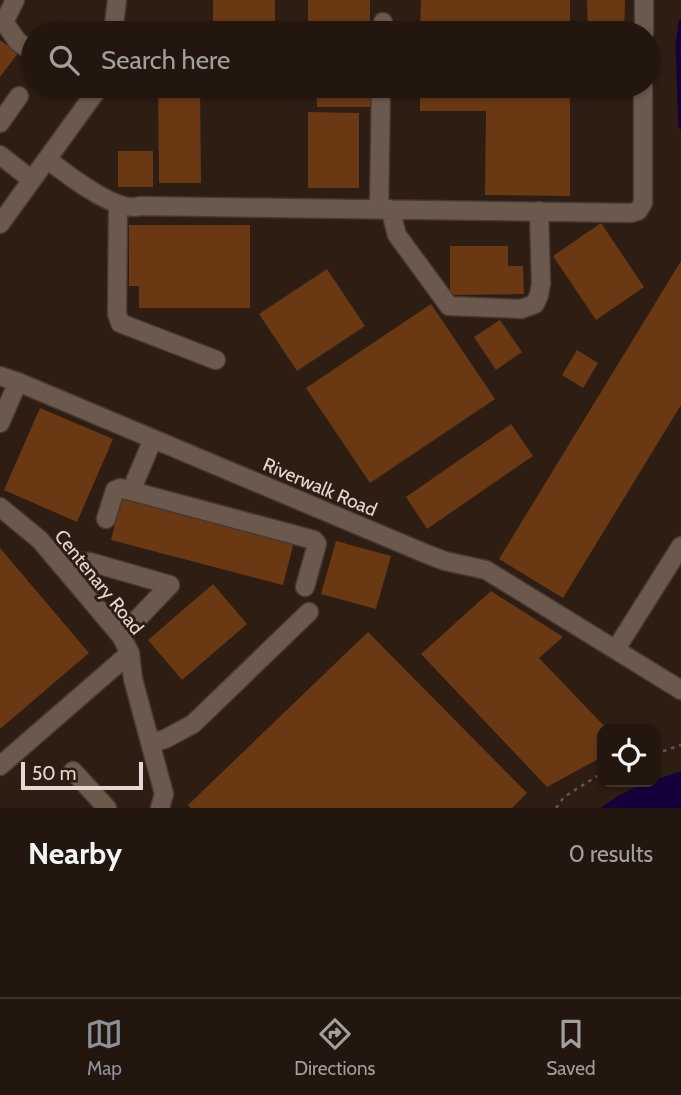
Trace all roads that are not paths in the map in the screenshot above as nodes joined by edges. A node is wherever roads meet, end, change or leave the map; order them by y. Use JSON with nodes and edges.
{"nodes":[{"id":1,"x":15,"y":0,"type":"edge"},
{"id":2,"x":117,"y":0,"type":"edge"},
{"id":3,"x":644,"y":0,"type":"edge"},
{"id":4,"x":114,"y":21,"type":"edge"},
{"id":5,"x":644,"y":21,"type":"edge"},
{"id":6,"x":21,"y":44,"type":"edge"},
{"id":7,"x":19,"y":96,"type":"dead end"},
{"id":8,"x":91,"y":98,"type":"edge"},
{"id":9,"x":382,"y":98,"type":"edge"},
{"id":10,"x":643,"y":98,"type":"edge"},
{"id":11,"x":0,"y":123,"type":"edge"},
{"id":12,"x":0,"y":155,"type":"edge"},
{"id":13,"x":47,"y":159,"type":"junction"},
{"id":14,"x":32,"y":180,"type":"junction"},
{"id":15,"x":118,"y":205,"type":"junction"},
{"id":16,"x":384,"y":209,"type":"junction"},
{"id":17,"x":539,"y":211,"type":"junction"},
{"id":18,"x":0,"y":224,"type":"edge"},
{"id":19,"x":216,"y":360,"type":"dead end"},
{"id":20,"x":0,"y":376,"type":"edge"},
{"id":21,"x":18,"y":382,"type":"junction"},
{"id":22,"x":0,"y":423,"type":"edge"},
{"id":23,"x":153,"y":439,"type":"junction"},
{"id":24,"x":131,"y":491,"type":"junction"},
{"id":25,"x":0,"y":507,"type":"edge"},
{"id":26,"x":106,"y":519,"type":"dead end"},
{"id":27,"x":681,"y":546,"type":"edge"},
{"id":28,"x":674,"y":571,"type":"edge"},
{"id":29,"x":67,"y":572,"type":"junction"},
{"id":30,"x":305,"y":587,"type":"dead end"},
{"id":31,"x":309,"y":612,"type":"dead end"},
{"id":32,"x":121,"y":636,"type":"junction"},
{"id":33,"x":616,"y":649,"type":"junction"},
{"id":34,"x":130,"y":653,"type":"junction"},
{"id":35,"x":681,"y":691,"type":"edge"},
{"id":36,"x":150,"y":743,"type":"junction"},
{"id":37,"x":0,"y":766,"type":"edge"},
{"id":38,"x":73,"y":771,"type":"dead end"},
{"id":39,"x":107,"y":808,"type":"edge"},
{"id":40,"x":160,"y":808,"type":"edge"}],
"edges":[{"from":1,"to":6,"type":"street"},
{"from":2,"to":4,"type":"street"},
{"from":3,"to":5,"type":"street"},
{"from":7,"to":11,"type":"street"},
{"from":8,"to":13,"type":"street"},
{"from":9,"to":16,"type":"street"},
{"from":10,"to":17,"type":"street"},
{"from":12,"to":14,"type":"street"},
{"from":13,"to":14,"type":"street"},
{"from":13,"to":15,"type":"street"},
{"from":14,"to":18,"type":"street"},
{"from":15,"to":16,"type":"street"},
{"from":15,"to":19,"type":"street"},
{"from":16,"to":17,"type":"street"},
{"from":16,"to":17,"type":"street"},
{"from":20,"to":21,"type":"street","name":"Riverwalk Road"},
{"from":21,"to":22,"type":"street"},
{"from":21,"to":23,"type":"street","name":"Riverwalk Road"},
{"from":23,"to":24,"type":"street"},
{"from":23,"to":33,"type":"street","name":"Riverwalk Road"},
{"from":24,"to":26,"type":"street"},
{"from":24,"to":30,"type":"street"},
{"from":25,"to":29,"type":"street","name":"Centenary Road"},
{"from":27,"to":28,"type":"street"},
{"from":28,"to":33,"type":"street"},
{"from":29,"to":32,"type":"street","name":"Centenary Road"},
{"from":29,"to":32,"type":"street"},
{"from":31,"to":36,"type":"street"},
{"from":32,"to":34,"type":"street","name":"Centenary Road"},
{"from":33,"to":35,"type":"street","name":"Riverwalk Road"},
{"from":34,"to":36,"type":"street"},
{"from":34,"to":37,"type":"street","name":"Centenary Road"},
{"from":36,"to":40,"type":"street"},
{"from":38,"to":39,"type":"street"}]}
